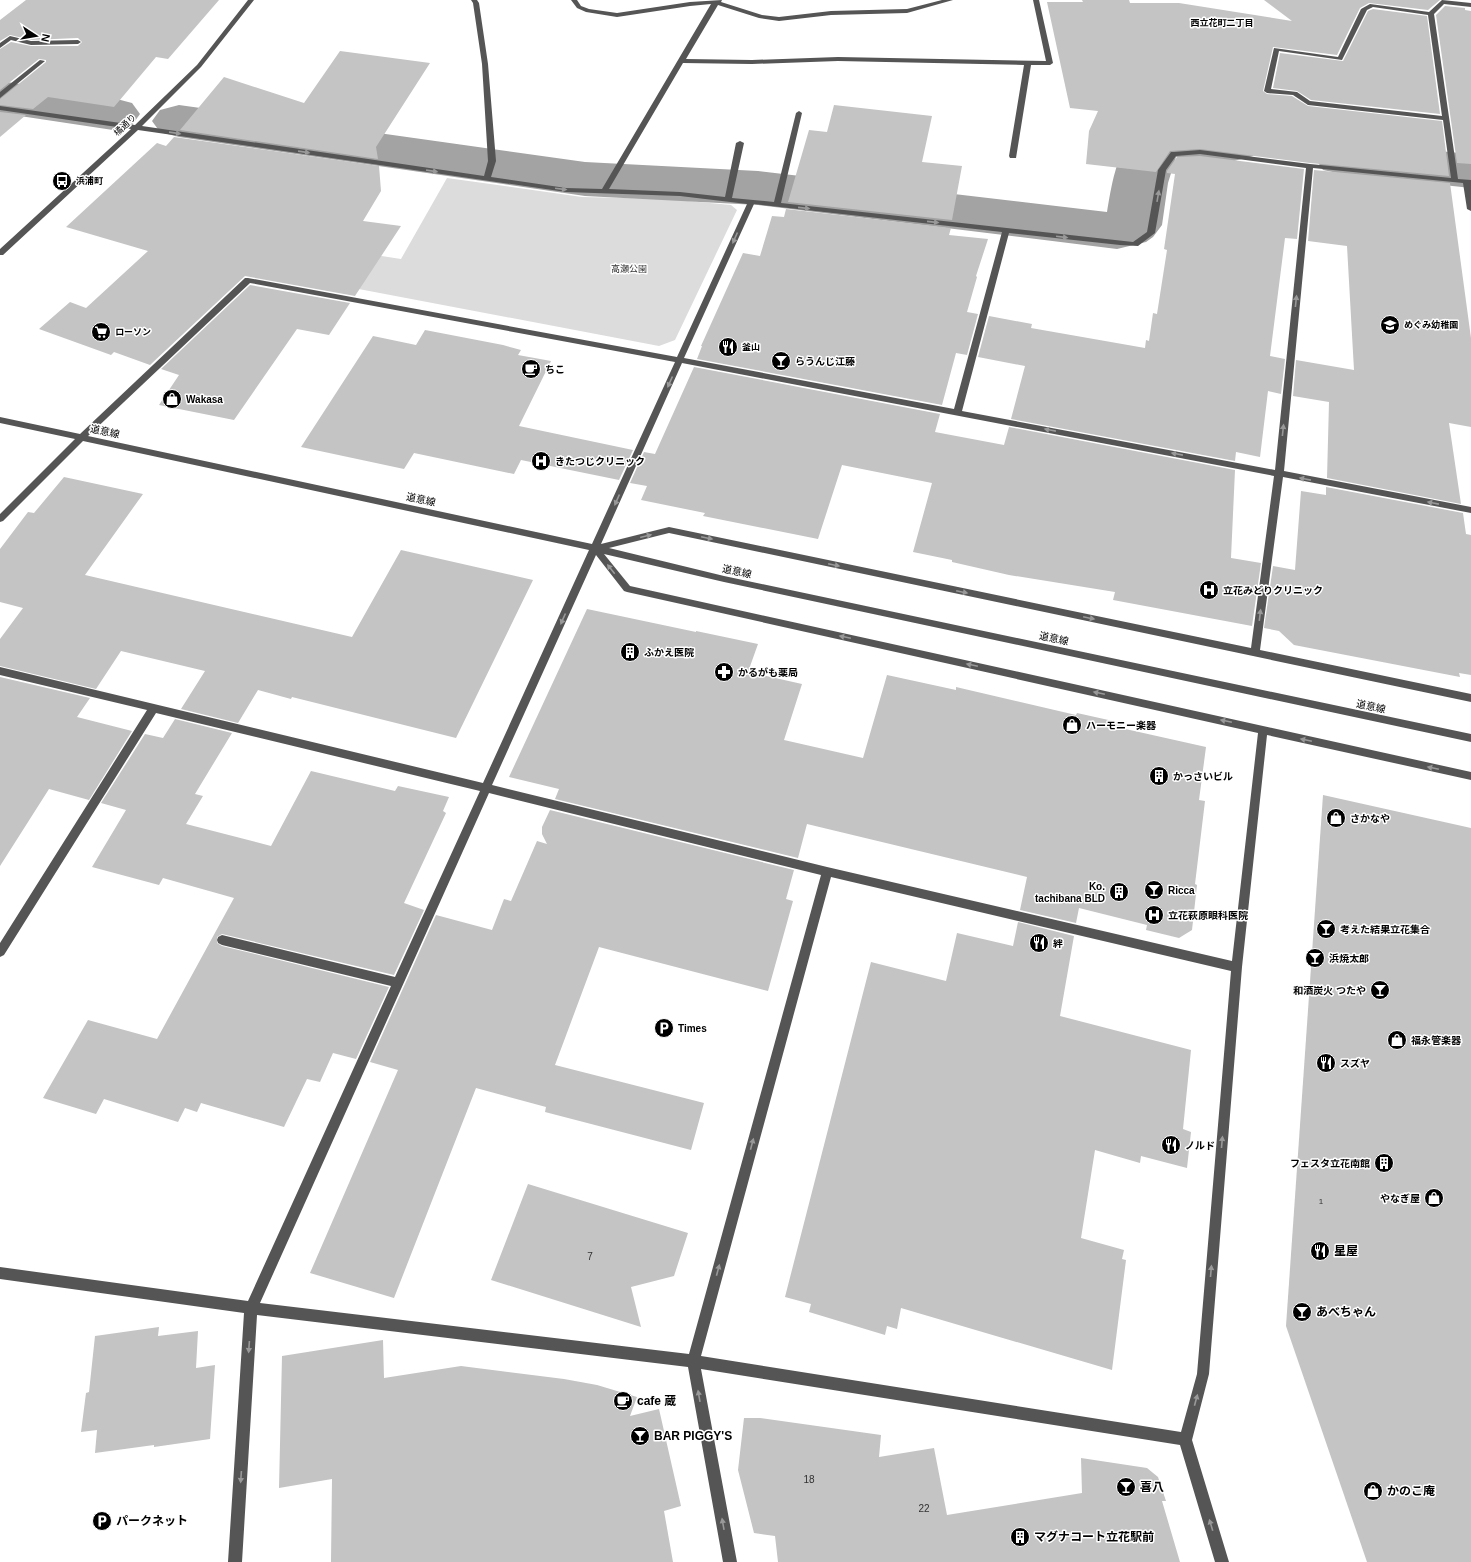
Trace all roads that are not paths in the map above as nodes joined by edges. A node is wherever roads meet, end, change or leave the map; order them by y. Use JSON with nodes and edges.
{"nodes":[{"id":1,"x":251,"y":0,"type":"edge"},
{"id":2,"x":474,"y":0,"type":"edge"},
{"id":3,"x":574,"y":0,"type":"edge"},
{"id":4,"x":950,"y":0,"type":"edge"},
{"id":5,"x":1036,"y":0,"type":"edge"},
{"id":6,"x":717,"y":1,"type":"edge"},
{"id":7,"x":1471,"y":6,"type":"edge"},
{"id":8,"x":1431,"y":14,"type":"junction"},
{"id":9,"x":78,"y":42,"type":"dead end"},
{"id":10,"x":0,"y":46,"type":"edge"},
{"id":11,"x":42,"y":61,"type":"dead end"},
{"id":12,"x":681,"y":61,"type":"junction"},
{"id":13,"x":1028,"y":63,"type":"junction"},
{"id":14,"x":0,"y":96,"type":"edge"},
{"id":15,"x":0,"y":108,"type":"edge"},
{"id":16,"x":799,"y":113,"type":"dead end"},
{"id":17,"x":1446,"y":118,"type":"junction"},
{"id":18,"x":137,"y":127,"type":"junction"},
{"id":19,"x":740,"y":143,"type":"dead end"},
{"id":20,"x":1013,"y":156,"type":"dead end"},
{"id":21,"x":1310,"y":166,"type":"junction"},
{"id":22,"x":1454,"y":173,"type":"junction"},
{"id":23,"x":488,"y":176,"type":"junction"},
{"id":24,"x":1468,"y":181,"type":"edge"},
{"id":25,"x":605,"y":190,"type":"junction"},
{"id":26,"x":729,"y":196,"type":"junction"},
{"id":27,"x":751,"y":202,"type":"junction"},
{"id":28,"x":777,"y":205,"type":"junction"},
{"id":29,"x":1471,"y":209,"type":"edge"},
{"id":30,"x":1006,"y":230,"type":"junction"},
{"id":31,"x":0,"y":253,"type":"edge"},
{"id":32,"x":680,"y":360,"type":"junction"},
{"id":33,"x":957,"y":412,"type":"junction"},
{"id":34,"x":0,"y":420,"type":"edge"},
{"id":35,"x":82,"y":437,"type":"junction"},
{"id":36,"x":1279,"y":474,"type":"junction"},
{"id":37,"x":1471,"y":510,"type":"edge"},
{"id":38,"x":0,"y":519,"type":"edge"},
{"id":39,"x":595,"y":548,"type":"junction"},
{"id":40,"x":1255,"y":653,"type":"junction"},
{"id":41,"x":0,"y":672,"type":"edge"},
{"id":42,"x":1471,"y":698,"type":"edge"},
{"id":43,"x":154,"y":708,"type":"junction"},
{"id":44,"x":1264,"y":730,"type":"junction"},
{"id":45,"x":1471,"y":738,"type":"edge"},
{"id":46,"x":1471,"y":776,"type":"edge"},
{"id":47,"x":486,"y":788,"type":"junction"},
{"id":48,"x":827,"y":872,"type":"junction"},
{"id":49,"x":222,"y":940,"type":"dead end"},
{"id":50,"x":0,"y":952,"type":"edge"},
{"id":51,"x":1236,"y":967,"type":"junction"},
{"id":52,"x":398,"y":983,"type":"junction"},
{"id":53,"x":0,"y":1273,"type":"edge"},
{"id":54,"x":251,"y":1308,"type":"junction"},
{"id":55,"x":693,"y":1361,"type":"junction"},
{"id":56,"x":1185,"y":1440,"type":"junction"},
{"id":57,"x":235,"y":1562,"type":"edge"},
{"id":58,"x":730,"y":1562,"type":"edge"},
{"id":59,"x":1222,"y":1562,"type":"edge"}],
"edges":[{"from":1,"to":18,"type":"street","name":"橘通り"},
{"from":2,"to":23,"type":"street"},
{"from":3,"to":6,"type":"street"},
{"from":4,"to":6,"type":"street"},
{"from":5,"to":13,"type":"street"},
{"from":6,"to":12,"type":"street"},
{"from":7,"to":8,"type":"street"},
{"from":8,"to":17,"type":"street"},
{"from":8,"to":17,"type":"street"},
{"from":9,"to":10,"type":"street"},
{"from":11,"to":14,"type":"street"},
{"from":12,"to":13,"type":"street"},
{"from":12,"to":25,"type":"street"},
{"from":13,"to":20,"type":"street"},
{"from":15,"to":18,"type":"street"},
{"from":16,"to":28,"type":"street"},
{"from":17,"to":22,"type":"street"},
{"from":18,"to":23,"type":"street","one_way":true},
{"from":18,"to":31,"type":"street","name":"橘通り"},
{"from":19,"to":26,"type":"street"},
{"from":21,"to":22,"type":"street"},
{"from":30,"to":21,"type":"street","one_way":true},
{"from":36,"to":21,"type":"street","one_way":true},
{"from":22,"to":24,"type":"street"},
{"from":23,"to":25,"type":"street","one_way":true},
{"from":24,"to":29,"type":"street"},
{"from":25,"to":26,"type":"street"},
{"from":26,"to":27,"type":"street"},
{"from":27,"to":28,"type":"street"},
{"from":27,"to":32,"type":"street","one_way":true},
{"from":28,"to":30,"type":"street","one_way":true},
{"from":30,"to":33,"type":"street"},
{"from":32,"to":33,"type":"street"},
{"from":32,"to":35,"type":"street"},
{"from":32,"to":39,"type":"street","one_way":true},
{"from":36,"to":33,"type":"street","one_way":true},
{"from":34,"to":35,"type":"street","name":"道意線"},
{"from":35,"to":38,"type":"street"},
{"from":35,"to":39,"type":"street","name":"道意線"},
{"from":37,"to":36,"type":"street","one_way":true},
{"from":40,"to":36,"type":"street","one_way":true},
{"from":39,"to":40,"type":"street","one_way":true},
{"from":44,"to":39,"type":"street","one_way":true},
{"from":39,"to":45,"type":"street","name":"道意線"},
{"from":39,"to":47,"type":"street","one_way":true},
{"from":40,"to":42,"type":"street"},
{"from":41,"to":43,"type":"street"},
{"from":43,"to":47,"type":"street"},
{"from":43,"to":50,"type":"street"},
{"from":46,"to":44,"type":"street","one_way":true},
{"from":44,"to":51,"type":"street"},
{"from":47,"to":48,"type":"street"},
{"from":47,"to":52,"type":"street"},
{"from":48,"to":51,"type":"street"},
{"from":55,"to":48,"type":"street","one_way":true},
{"from":49,"to":52,"type":"street"},
{"from":56,"to":51,"type":"street","one_way":true},
{"from":52,"to":54,"type":"street"},
{"from":53,"to":54,"type":"street"},
{"from":54,"to":55,"type":"street"},
{"from":54,"to":57,"type":"street","one_way":true},
{"from":55,"to":56,"type":"street"},
{"from":58,"to":55,"type":"street","one_way":true},
{"from":59,"to":56,"type":"street","one_way":true}]}
